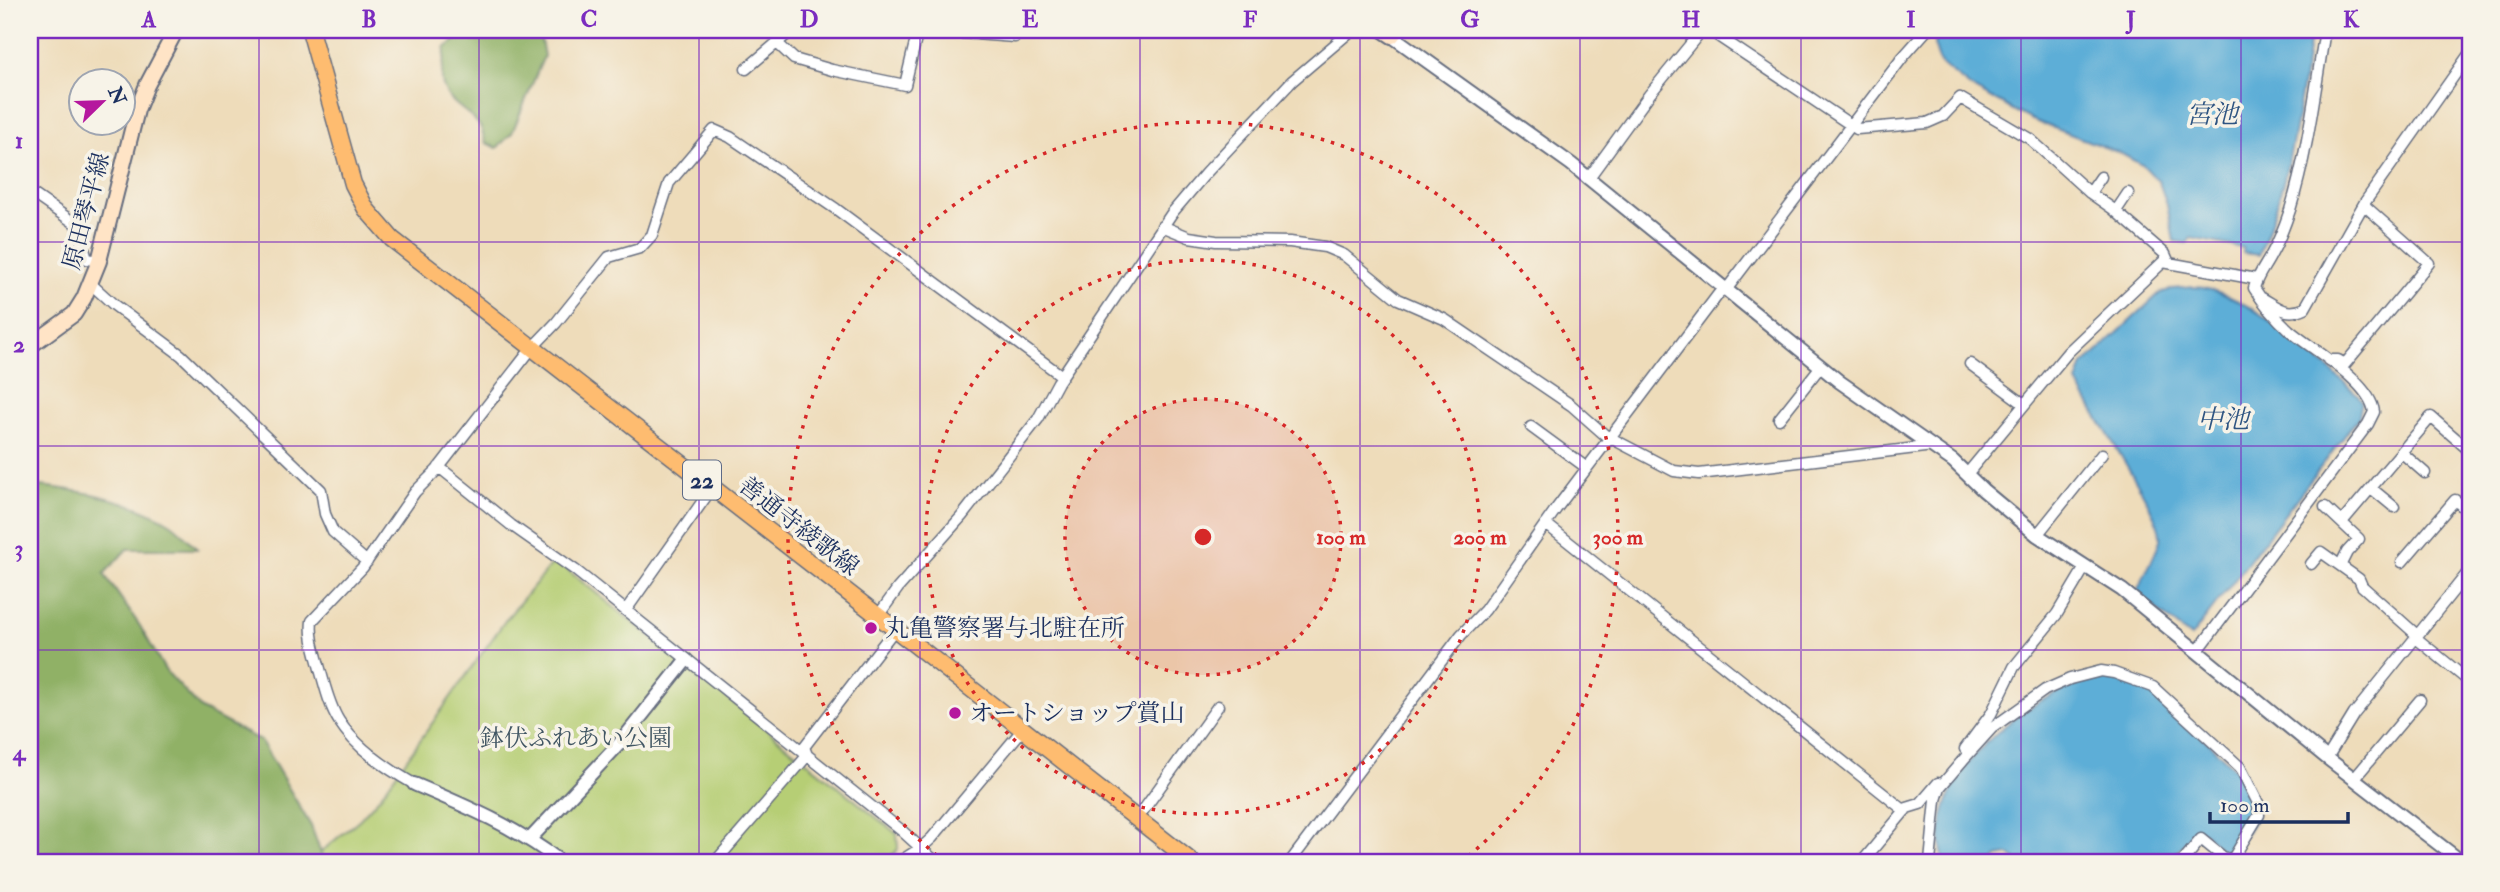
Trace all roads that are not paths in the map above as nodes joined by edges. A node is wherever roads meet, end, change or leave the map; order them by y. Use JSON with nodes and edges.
{"nodes":[{"id":1,"x":176,"y":30,"type":"edge"},
{"id":2,"x":310,"y":30,"type":"edge"},
{"id":3,"x":792,"y":30,"type":"edge"},
{"id":4,"x":919,"y":30,"type":"edge"},
{"id":5,"x":1016,"y":30,"type":"edge"},
{"id":6,"x":1352,"y":30,"type":"edge"},
{"id":7,"x":1702,"y":30,"type":"edge"},
{"id":8,"x":1927,"y":30,"type":"edge"},
{"id":9,"x":2325,"y":30,"type":"edge"},
{"id":10,"x":2467,"y":30,"type":"edge"},
{"id":11,"x":1391,"y":32,"type":"edge"},
{"id":12,"x":1718,"y":36,"type":"dead end"},
{"id":13,"x":2470,"y":38,"type":"edge"},
{"id":14,"x":777,"y":43,"type":"junction"},
{"id":15,"x":2470,"y":53,"type":"edge"},
{"id":16,"x":746,"y":69,"type":"dead end"},
{"id":17,"x":1852,"y":125,"type":"junction"},
{"id":18,"x":2101,"y":177,"type":"dead end"},
{"id":19,"x":1588,"y":178,"type":"junction"},
{"id":20,"x":30,"y":192,"type":"edge"},
{"id":21,"x":2090,"y":193,"type":"junction"},
{"id":22,"x":2128,"y":193,"type":"dead end"},
{"id":23,"x":2364,"y":205,"type":"junction"},
{"id":24,"x":2116,"y":211,"type":"junction"},
{"id":25,"x":1162,"y":226,"type":"junction"},
{"id":26,"x":99,"y":261,"type":"junction"},
{"id":27,"x":2169,"y":262,"type":"junction"},
{"id":28,"x":2256,"y":279,"type":"junction"},
{"id":29,"x":91,"y":284,"type":"junction"},
{"id":30,"x":1724,"y":289,"type":"junction"},
{"id":31,"x":2259,"y":296,"type":"junction"},
{"id":32,"x":30,"y":346,"type":"edge"},
{"id":33,"x":532,"y":348,"type":"junction"},
{"id":34,"x":2328,"y":360,"type":"junction"},
{"id":35,"x":1970,"y":364,"type":"dead end"},
{"id":36,"x":2345,"y":364,"type":"junction"},
{"id":37,"x":1821,"y":366,"type":"junction"},
{"id":38,"x":1062,"y":376,"type":"junction"},
{"id":39,"x":2359,"y":385,"type":"junction"},
{"id":40,"x":2024,"y":404,"type":"junction"},
{"id":41,"x":1779,"y":419,"type":"dead end"},
{"id":42,"x":1531,"y":427,"type":"dead end"},
{"id":43,"x":1610,"y":437,"type":"junction"},
{"id":44,"x":1933,"y":446,"type":"junction"},
{"id":45,"x":2470,"y":451,"type":"edge"},
{"id":46,"x":2401,"y":452,"type":"junction"},
{"id":47,"x":2102,"y":454,"type":"dead end"},
{"id":48,"x":439,"y":467,"type":"junction"},
{"id":49,"x":1587,"y":468,"type":"junction"},
{"id":50,"x":2425,"y":473,"type":"dead end"},
{"id":51,"x":1966,"y":474,"type":"junction"},
{"id":52,"x":712,"y":488,"type":"junction"},
{"id":53,"x":2371,"y":488,"type":"junction"},
{"id":54,"x":2325,"y":507,"type":"dead end"},
{"id":55,"x":2394,"y":507,"type":"dead end"},
{"id":56,"x":2470,"y":513,"type":"edge"},
{"id":57,"x":2342,"y":522,"type":"junction"},
{"id":58,"x":1546,"y":524,"type":"junction"},
{"id":59,"x":2037,"y":535,"type":"junction"},
{"id":60,"x":367,"y":562,"type":"junction"},
{"id":61,"x":2402,"y":562,"type":"dead end"},
{"id":62,"x":2311,"y":564,"type":"dead end"},
{"id":63,"x":2341,"y":565,"type":"junction"},
{"id":64,"x":2085,"y":567,"type":"junction"},
{"id":65,"x":2470,"y":570,"type":"edge"},
{"id":66,"x":625,"y":610,"type":"junction"},
{"id":67,"x":878,"y":615,"type":"junction"},
{"id":68,"x":895,"y":629,"type":"junction"},
{"id":69,"x":2417,"y":637,"type":"junction"},
{"id":70,"x":2197,"y":652,"type":"junction"},
{"id":71,"x":686,"y":660,"type":"junction"},
{"id":72,"x":2470,"y":682,"type":"edge"},
{"id":73,"x":2420,"y":700,"type":"dead end"},
{"id":74,"x":1218,"y":706,"type":"dead end"},
{"id":75,"x":1023,"y":729,"type":"junction"},
{"id":76,"x":807,"y":756,"type":"junction"},
{"id":77,"x":2327,"y":758,"type":"junction"},
{"id":78,"x":2354,"y":779,"type":"junction"},
{"id":79,"x":414,"y":784,"type":"joint"},
{"id":80,"x":1905,"y":811,"type":"junction"},
{"id":81,"x":1137,"y":819,"type":"junction"},
{"id":82,"x":530,"y":839,"type":"junction"},
{"id":83,"x":921,"y":848,"type":"junction"},
{"id":84,"x":1932,"y":859,"type":"edge"},
{"id":85,"x":561,"y":862,"type":"edge"},
{"id":86,"x":715,"y":862,"type":"edge"},
{"id":87,"x":899,"y":862,"type":"edge"},
{"id":88,"x":936,"y":862,"type":"edge"},
{"id":89,"x":1192,"y":862,"type":"edge"},
{"id":90,"x":1290,"y":862,"type":"edge"},
{"id":91,"x":1862,"y":862,"type":"edge"},
{"id":92,"x":2182,"y":862,"type":"edge"},
{"id":93,"x":2462,"y":862,"type":"edge"}],
"edges":[{"from":1,"to":26,"type":"main road","name":"原田琴平線"},
{"from":2,"to":33,"type":"main road","name":"善通寺綾歌線","number":"22"},
{"from":3,"to":14,"type":"street"},
{"from":4,"to":5,"type":"street"},
{"from":4,"to":14,"type":"street"},
{"from":6,"to":25,"type":"street"},
{"from":7,"to":19,"type":"street"},
{"from":8,"to":17,"type":"street"},
{"from":9,"to":28,"type":"street"},
{"from":10,"to":13,"type":"street"},
{"from":11,"to":19,"type":"street"},
{"from":12,"to":17,"type":"street"},
{"from":14,"to":16,"type":"street"},
{"from":15,"to":23,"type":"street"},
{"from":17,"to":21,"type":"street"},
{"from":17,"to":30,"type":"street"},
{"from":18,"to":21,"type":"street"},
{"from":19,"to":30,"type":"street"},
{"from":20,"to":26,"type":"street"},
{"from":21,"to":24,"type":"street"},
{"from":22,"to":24,"type":"street"},
{"from":23,"to":31,"type":"street"},
{"from":23,"to":36,"type":"street"},
{"from":24,"to":27,"type":"street"},
{"from":25,"to":38,"type":"street"},
{"from":25,"to":43,"type":"street"},
{"from":26,"to":29,"type":"main road","name":"原田琴平線"},
{"from":27,"to":28,"type":"street"},
{"from":27,"to":40,"type":"street"},
{"from":28,"to":31,"type":"street"},
{"from":29,"to":32,"type":"main road","name":"原田琴平線"},
{"from":29,"to":60,"type":"street"},
{"from":30,"to":37,"type":"street"},
{"from":30,"to":43,"type":"street"},
{"from":31,"to":34,"type":"street"},
{"from":33,"to":38,"type":"street"},
{"from":33,"to":48,"type":"street"},
{"from":33,"to":52,"type":"main road","name":"善通寺綾歌線","number":"22"},
{"from":34,"to":36,"type":"street"},
{"from":34,"to":39,"type":"street"},
{"from":35,"to":40,"type":"street"},
{"from":36,"to":39,"type":"street"},
{"from":37,"to":41,"type":"street"},
{"from":37,"to":44,"type":"street"},
{"from":38,"to":67,"type":"street"},
{"from":39,"to":70,"type":"street"},
{"from":40,"to":51,"type":"street"},
{"from":42,"to":49,"type":"street"},
{"from":43,"to":44,"type":"street"},
{"from":43,"to":49,"type":"street"},
{"from":44,"to":51,"type":"street"},
{"from":45,"to":46,"type":"street"},
{"from":46,"to":50,"type":"street"},
{"from":46,"to":53,"type":"street"},
{"from":47,"to":59,"type":"street"},
{"from":48,"to":60,"type":"street"},
{"from":48,"to":66,"type":"street"},
{"from":49,"to":58,"type":"street"},
{"from":51,"to":59,"type":"street"},
{"from":52,"to":66,"type":"street"},
{"from":52,"to":67,"type":"main road","name":"善通寺綾歌線","number":"22"},
{"from":53,"to":55,"type":"street"},
{"from":53,"to":57,"type":"street"},
{"from":54,"to":57,"type":"street"},
{"from":56,"to":61,"type":"street"},
{"from":57,"to":63,"type":"street"},
{"from":58,"to":80,"type":"street"},
{"from":58,"to":90,"type":"street"},
{"from":59,"to":64,"type":"street"},
{"from":60,"to":79,"type":"street"},
{"from":62,"to":63,"type":"street"},
{"from":63,"to":69,"type":"street"},
{"from":64,"to":70,"type":"street"},
{"from":64,"to":80,"type":"street"},
{"from":65,"to":69,"type":"street"},
{"from":66,"to":71,"type":"street"},
{"from":67,"to":68,"type":"main road","name":"善通寺綾歌線","number":"22"},
{"from":68,"to":75,"type":"main road","name":"善通寺綾歌線","number":"22"},
{"from":68,"to":76,"type":"street"},
{"from":69,"to":72,"type":"street"},
{"from":69,"to":77,"type":"street"},
{"from":70,"to":77,"type":"street"},
{"from":71,"to":76,"type":"street"},
{"from":71,"to":82,"type":"street"},
{"from":73,"to":78,"type":"street"},
{"from":74,"to":81,"type":"street"},
{"from":75,"to":81,"type":"main road","name":"善通寺綾歌線","number":"22"},
{"from":75,"to":83,"type":"street"},
{"from":76,"to":83,"type":"street"},
{"from":76,"to":86,"type":"street"},
{"from":77,"to":78,"type":"street"},
{"from":78,"to":93,"type":"street"},
{"from":79,"to":82,"type":"street"},
{"from":80,"to":91,"type":"street"},
{"from":81,"to":89,"type":"main road","name":"善通寺綾歌線","number":"22"},
{"from":82,"to":85,"type":"street"},
{"from":83,"to":87,"type":"street"},
{"from":83,"to":88,"type":"street"},
{"from":84,"to":92,"type":"street"}]}
